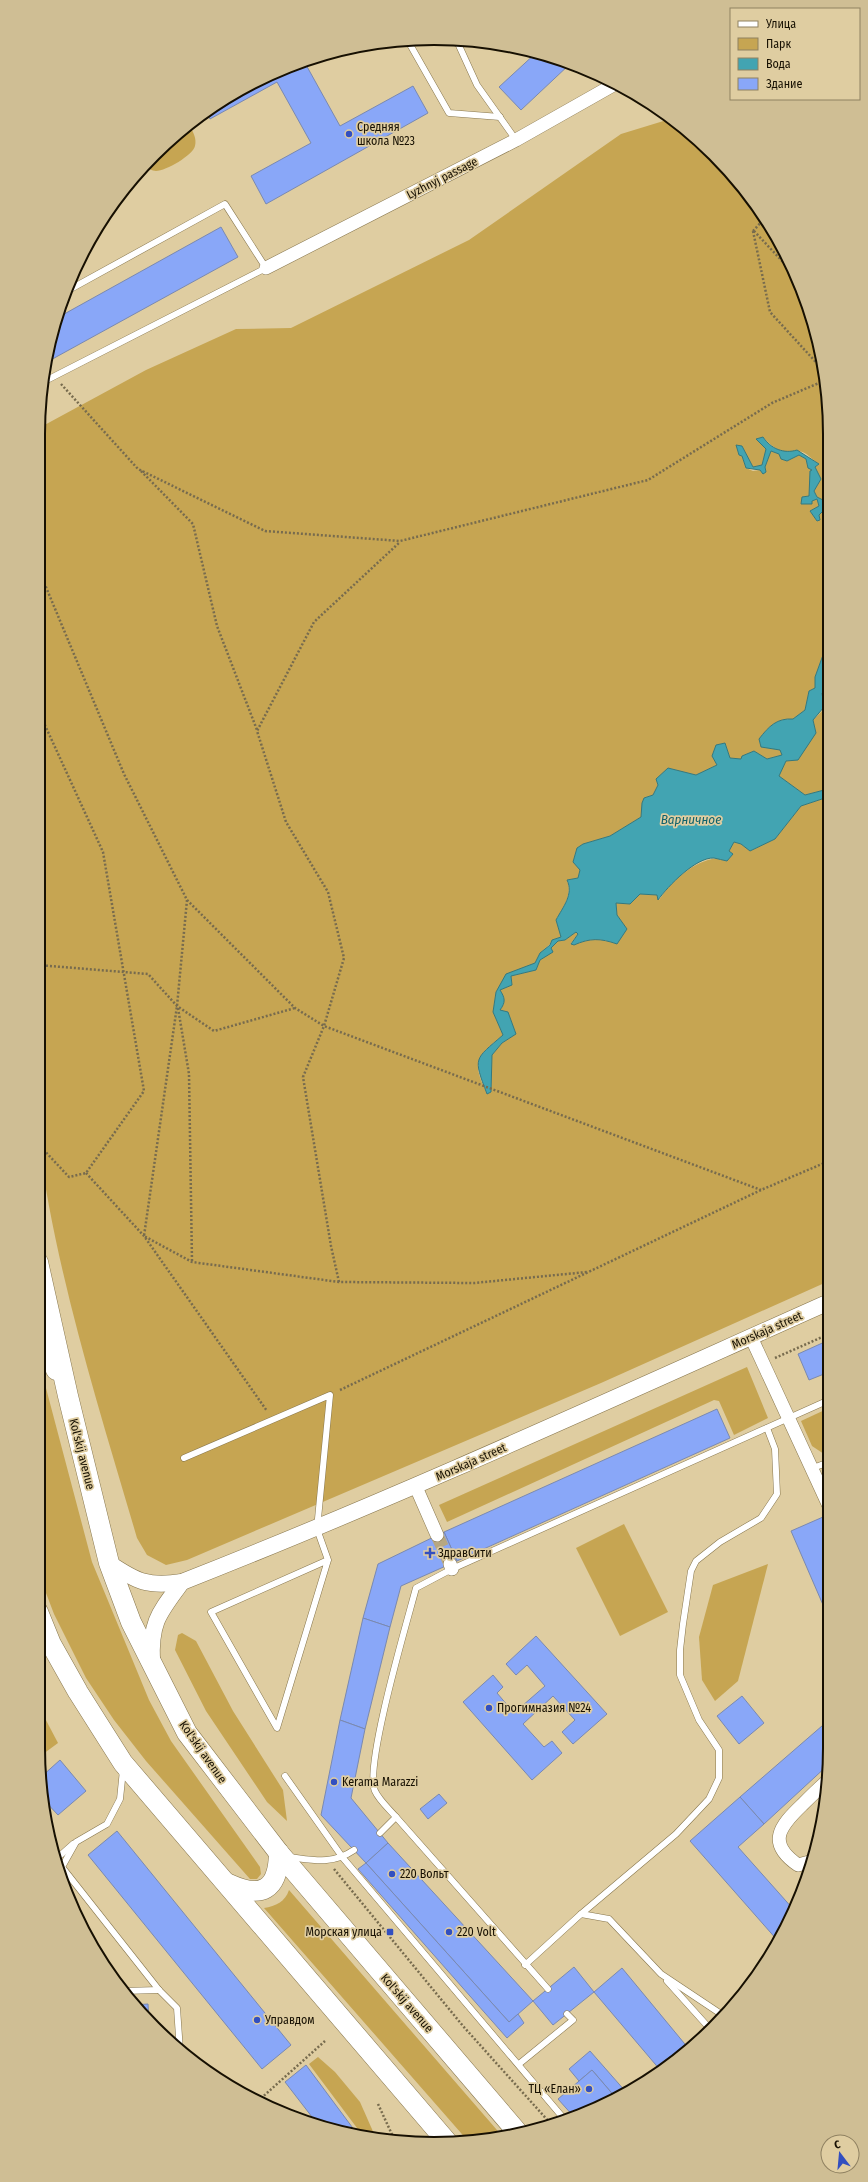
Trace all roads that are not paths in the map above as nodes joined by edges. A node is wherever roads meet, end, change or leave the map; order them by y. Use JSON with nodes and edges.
{"nodes":[{"id":1,"x":411,"y":46,"type":"edge"},
{"id":2,"x":459,"y":46,"type":"edge"},
{"id":3,"x":610,"y":87,"type":"edge"},
{"id":4,"x":500,"y":117,"type":"junction"},
{"id":5,"x":516,"y":140,"type":"junction"},
{"id":6,"x":266,"y":268,"type":"junction"},
{"id":7,"x":74,"y":287,"type":"edge"},
{"id":8,"x":48,"y":380,"type":"edge"},
{"id":9,"x":45,"y":1293,"type":"edge"},
{"id":10,"x":823,"y":1305,"type":"edge"},
{"id":11,"x":751,"y":1337,"type":"junction"},
{"id":12,"x":45,"y":1352,"type":"edge"},
{"id":13,"x":68,"y":1396,"type":"junction"},
{"id":14,"x":823,"y":1403,"type":"edge"},
{"id":15,"x":789,"y":1418,"type":"junction"},
{"id":16,"x":767,"y":1428,"type":"junction"},
{"id":17,"x":184,"y":1458,"type":"dead end"},
{"id":18,"x":823,"y":1464,"type":"edge"},
{"id":19,"x":813,"y":1468,"type":"junction"},
{"id":20,"x":416,"y":1487,"type":"junction"},
{"id":21,"x":823,"y":1492,"type":"edge"},
{"id":22,"x":317,"y":1529,"type":"junction"},
{"id":23,"x":437,"y":1535,"type":"tunnel mouth"},
{"id":24,"x":328,"y":1560,"type":"junction"},
{"id":25,"x":109,"y":1563,"type":"junction"},
{"id":26,"x":182,"y":1582,"type":"junction"},
{"id":27,"x":45,"y":1629,"type":"edge"},
{"id":28,"x":152,"y":1666,"type":"junction"},
{"id":29,"x":123,"y":1763,"type":"junction"},
{"id":30,"x":285,"y":1776,"type":"dead end"},
{"id":31,"x":821,"y":1787,"type":"edge"},
{"id":32,"x":396,"y":1818,"type":"junction"},
{"id":33,"x":380,"y":1833,"type":"dead end"},
{"id":34,"x":76,"y":1842,"type":"junction"},
{"id":35,"x":354,"y":1850,"type":"dead end"},
{"id":36,"x":280,"y":1855,"type":"junction"},
{"id":37,"x":60,"y":1856,"type":"edge"},
{"id":38,"x":343,"y":1858,"type":"junction"},
{"id":39,"x":805,"y":1863,"type":"edge"},
{"id":40,"x":63,"y":1865,"type":"edge"},
{"id":41,"x":65,"y":1871,"type":"edge"},
{"id":42,"x":229,"y":1884,"type":"junction"},
{"id":43,"x":581,"y":1914,"type":"junction"},
{"id":44,"x":525,"y":1965,"type":"junction"},
{"id":45,"x":661,"y":1974,"type":"junction"},
{"id":46,"x":548,"y":1989,"type":"dead end"},
{"id":47,"x":159,"y":1990,"type":"junction"},
{"id":48,"x":130,"y":1991,"type":"edge"},
{"id":49,"x":719,"y":2012,"type":"edge"},
{"id":50,"x":567,"y":2014,"type":"dead end"},
{"id":51,"x":707,"y":2025,"type":"edge"},
{"id":52,"x":179,"y":2041,"type":"edge"},
{"id":53,"x":519,"y":2064,"type":"junction"},
{"id":54,"x":561,"y":2115,"type":"edge"},
{"id":55,"x":515,"y":2129,"type":"edge"},
{"id":56,"x":443,"y":2137,"type":"edge"}],
"edges":[{"from":1,"to":4,"type":"lane"},
{"from":2,"to":4,"type":"lane"},
{"from":3,"to":5,"type":"street","name":"Lyzhnyj passage"},
{"from":4,"to":5,"type":"lane"},
{"from":5,"to":6,"type":"street","name":"Lyzhnyj passage"},
{"from":6,"to":7,"type":"lane"},
{"from":6,"to":8,"type":"lane"},
{"from":9,"to":13,"type":"main road","name":"Kol'skij avenue"},
{"from":10,"to":11,"type":"street","name":"Morskaja street"},
{"from":11,"to":15,"type":"street"},
{"from":11,"to":20,"type":"street","name":"Morskaja street"},
{"from":12,"to":13,"type":"main road"},
{"from":13,"to":25,"type":"main road","name":"Kol'skij avenue"},
{"from":14,"to":15,"type":"lane"},
{"from":15,"to":16,"type":"lane"},
{"from":15,"to":19,"type":"street"},
{"from":16,"to":32,"type":"lane"},
{"from":16,"to":43,"type":"lane"},
{"from":17,"to":22,"type":"lane"},
{"from":18,"to":19,"type":"lane"},
{"from":19,"to":21,"type":"street"},
{"from":20,"to":22,"type":"street","name":"Morskaja street"},
{"from":20,"to":23,"type":"street"},
{"from":22,"to":24,"type":"lane"},
{"from":22,"to":26,"type":"street","name":"Morskaja street"},
{"from":24,"to":24,"type":"lane"},
{"from":25,"to":26,"type":"street","name":"Morskaja street"},
{"from":25,"to":28,"type":"main road","name":"Kol'skij avenue"},
{"from":26,"to":28,"type":"street"},
{"from":27,"to":29,"type":"main road"},
{"from":28,"to":36,"type":"main road","name":"Kol'skij avenue"},
{"from":29,"to":34,"type":"lane"},
{"from":29,"to":42,"type":"main road"},
{"from":30,"to":38,"type":"lane"},
{"from":31,"to":39,"type":"street"},
{"from":32,"to":33,"type":"lane"},
{"from":32,"to":44,"type":"lane"},
{"from":34,"to":37,"type":"lane"},
{"from":34,"to":40,"type":"lane"},
{"from":35,"to":38,"type":"lane"},
{"from":36,"to":38,"type":"lane"},
{"from":36,"to":42,"type":"main road"},
{"from":36,"to":55,"type":"main road","name":"Kol'skij avenue"},
{"from":38,"to":53,"type":"lane"},
{"from":41,"to":47,"type":"lane"},
{"from":42,"to":56,"type":"main road"},
{"from":43,"to":44,"type":"lane"},
{"from":43,"to":45,"type":"lane"},
{"from":44,"to":46,"type":"lane"},
{"from":45,"to":49,"type":"lane"},
{"from":45,"to":51,"type":"lane"},
{"from":47,"to":48,"type":"lane"},
{"from":47,"to":52,"type":"lane"},
{"from":50,"to":53,"type":"lane"},
{"from":53,"to":54,"type":"lane"}]}
